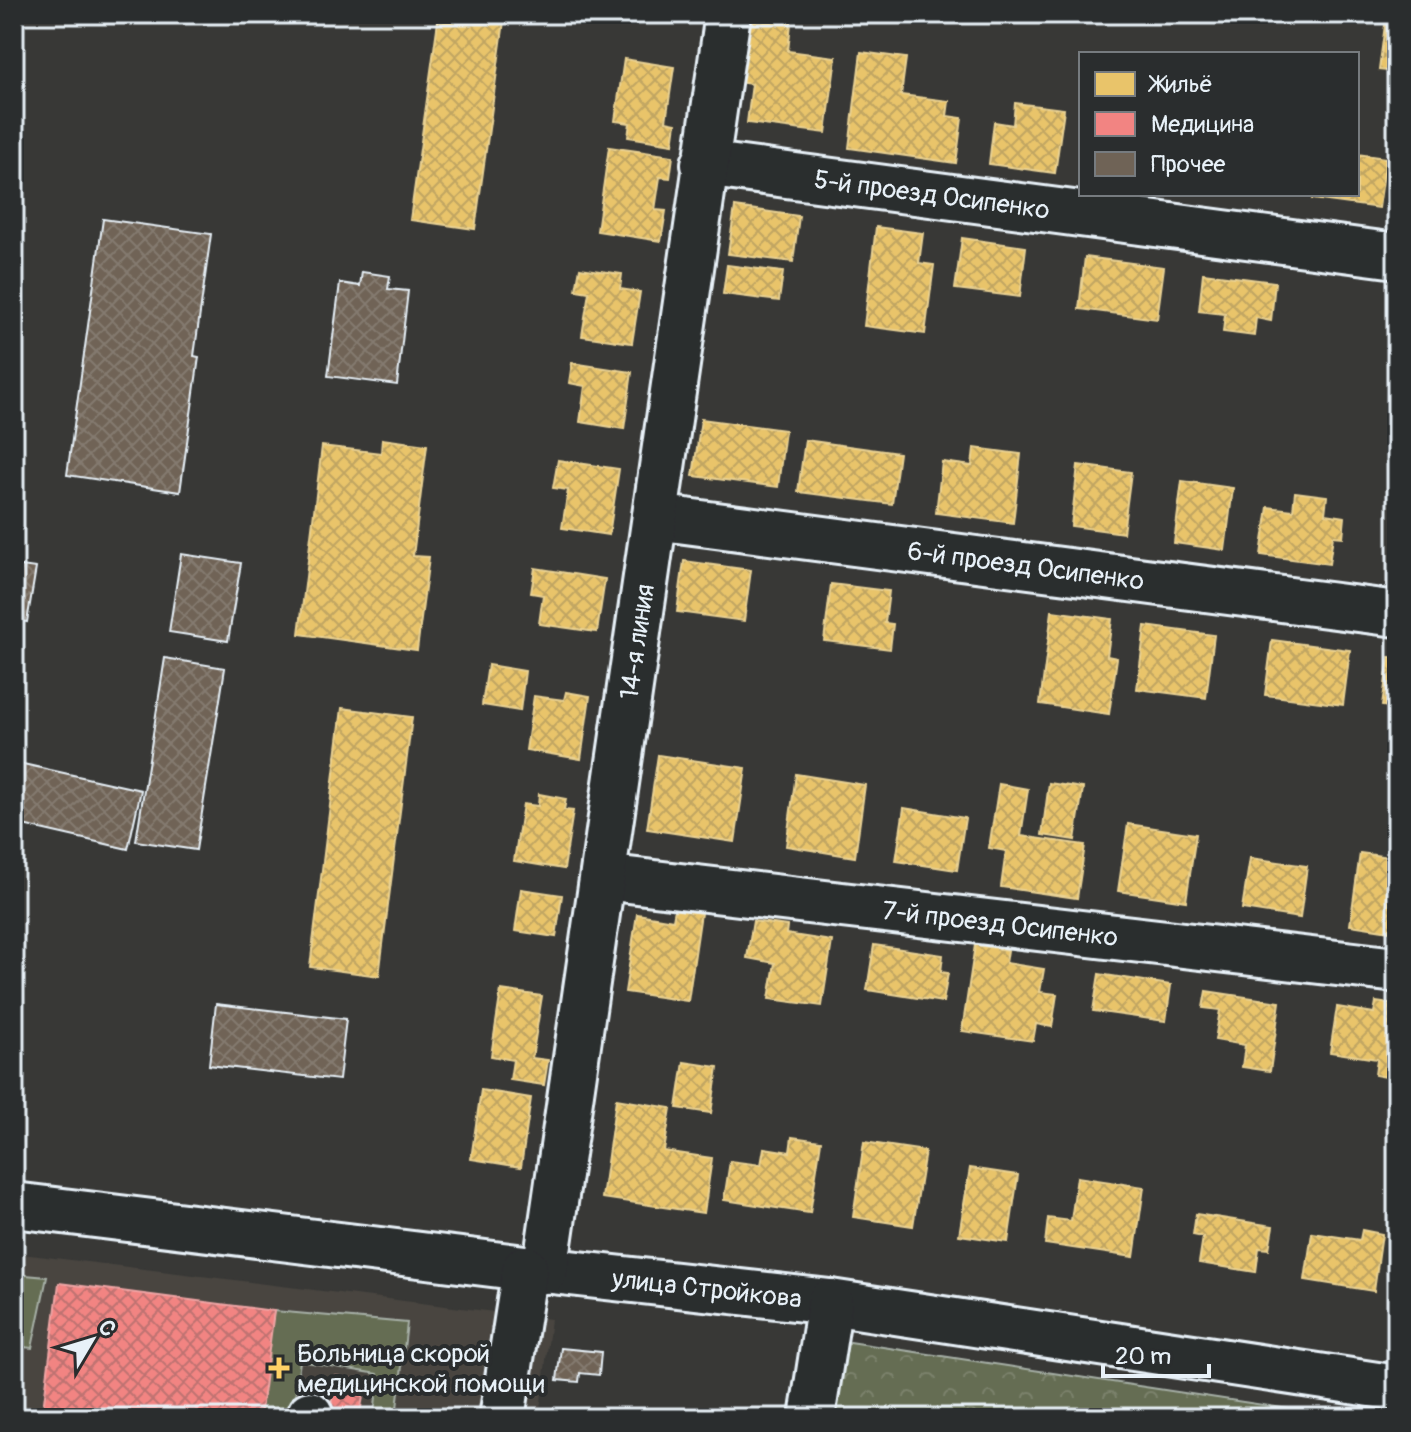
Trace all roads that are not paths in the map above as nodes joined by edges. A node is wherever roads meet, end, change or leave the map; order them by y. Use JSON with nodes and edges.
{"nodes":[{"id":1,"x":728,"y":14,"type":"edge"},
{"id":2,"x":704,"y":164,"type":"junction"},
{"id":3,"x":1397,"y":256,"type":"edge"},
{"id":4,"x":655,"y":517,"type":"junction"},
{"id":5,"x":1397,"y":614,"type":"edge"},
{"id":6,"x":603,"y":877,"type":"junction"},
{"id":7,"x":1397,"y":970,"type":"edge"},
{"id":8,"x":14,"y":1205,"type":"edge"},
{"id":9,"x":535,"y":1270,"type":"junction"},
{"id":10,"x":830,"y":1302,"type":"junction"},
{"id":11,"x":1397,"y":1388,"type":"edge"},
{"id":12,"x":502,"y":1418,"type":"edge"},
{"id":13,"x":812,"y":1418,"type":"edge"}],
"edges":[{"from":1,"to":2,"type":"street","name":"14-я линия"},
{"from":2,"to":3,"type":"street","name":"5-й проезд Осипенко"},
{"from":2,"to":4,"type":"street","name":"14-я линия"},
{"from":4,"to":5,"type":"street","name":"6-й проезд Осипенко"},
{"from":4,"to":6,"type":"street","name":"14-я линия"},
{"from":6,"to":7,"type":"street","name":"7-й проезд Осипенко"},
{"from":6,"to":9,"type":"street","name":"14-я линия"},
{"from":8,"to":9,"type":"street","name":"улица Стройкова"},
{"from":9,"to":10,"type":"street","name":"улица Стройкова"},
{"from":9,"to":12,"type":"street","name":"14-я линия"},
{"from":10,"to":11,"type":"street","name":"улица Стройкова"},
{"from":10,"to":13,"type":"street"}]}
